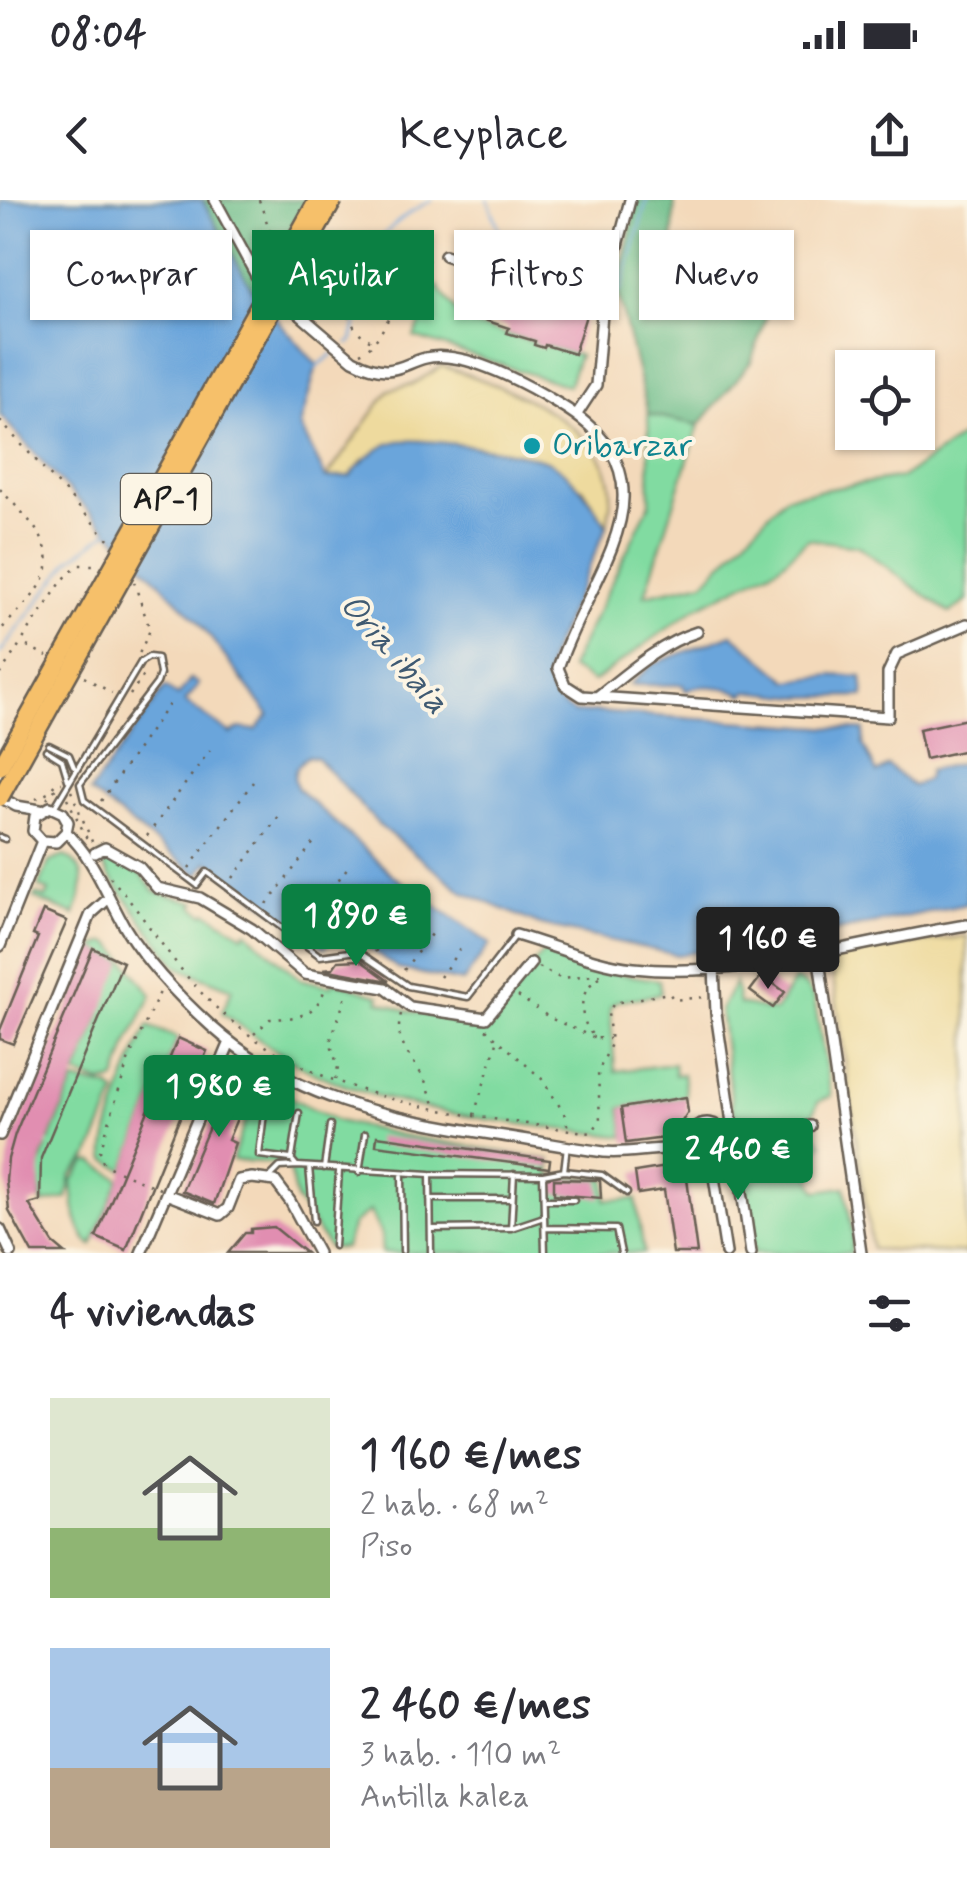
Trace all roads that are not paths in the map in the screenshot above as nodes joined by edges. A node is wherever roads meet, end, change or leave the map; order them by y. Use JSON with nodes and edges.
{"nodes":[{"id":1,"x":215,"y":200,"type":"edge"},
{"id":2,"x":317,"y":200,"type":"edge"},
{"id":3,"x":334,"y":200,"type":"edge"},
{"id":4,"x":630,"y":200,"type":"edge"},
{"id":5,"x":619,"y":241,"type":"edge"},
{"id":6,"x":445,"y":255,"type":"road end"},
{"id":7,"x":454,"y":258,"type":"edge"},
{"id":8,"x":601,"y":320,"type":"edge"},
{"id":9,"x":577,"y":414,"type":"junction"},
{"id":10,"x":967,"y":624,"type":"edge"},
{"id":11,"x":698,"y":632,"type":"dead end"},
{"id":12,"x":595,"y":699,"type":"junction"},
{"id":13,"x":0,"y":767,"type":"edge"},
{"id":14,"x":75,"y":769,"type":"junction"},
{"id":15,"x":68,"y":780,"type":"junction"},
{"id":16,"x":0,"y":798,"type":"edge"},
{"id":17,"x":16,"y":806,"type":"junction"},
{"id":18,"x":36,"y":807,"type":"junction"},
{"id":19,"x":54,"y":808,"type":"junction"},
{"id":20,"x":32,"y":824,"type":"junction"},
{"id":21,"x":64,"y":836,"type":"junction"},
{"id":22,"x":42,"y":841,"type":"junction"},
{"id":23,"x":94,"y":854,"type":"dead end"},
{"id":24,"x":109,"y":898,"type":"junction"},
{"id":25,"x":967,"y":924,"type":"edge"},
{"id":26,"x":516,"y":935,"type":"joint"},
{"id":27,"x":0,"y":946,"type":"edge"},
{"id":28,"x":818,"y":952,"type":"junction"},
{"id":29,"x":530,"y":963,"type":"road end"},
{"id":30,"x":714,"y":967,"type":"junction"},
{"id":31,"x":230,"y":1042,"type":"junction"},
{"id":32,"x":265,"y":1106,"type":"dead end"},
{"id":33,"x":299,"y":1113,"type":"dead end"},
{"id":34,"x":330,"y":1125,"type":"dead end"},
{"id":35,"x":810,"y":1126,"type":"dead end"},
{"id":36,"x":0,"y":1134,"type":"edge"},
{"id":37,"x":364,"y":1134,"type":"dead end"},
{"id":38,"x":691,"y":1134,"type":"junction"},
{"id":39,"x":730,"y":1139,"type":"junction"},
{"id":40,"x":567,"y":1146,"type":"junction"},
{"id":41,"x":666,"y":1148,"type":"junction"},
{"id":42,"x":694,"y":1153,"type":"junction"},
{"id":43,"x":711,"y":1158,"type":"junction"},
{"id":44,"x":291,"y":1159,"type":"junction"},
{"id":45,"x":298,"y":1166,"type":"junction"},
{"id":46,"x":309,"y":1167,"type":"junction"},
{"id":47,"x":324,"y":1168,"type":"junction"},
{"id":48,"x":339,"y":1171,"type":"junction"},
{"id":49,"x":359,"y":1172,"type":"junction"},
{"id":50,"x":564,"y":1172,"type":"junction"},
{"id":51,"x":402,"y":1174,"type":"junction"},
{"id":52,"x":430,"y":1174,"type":"junction"},
{"id":53,"x":514,"y":1174,"type":"junction"},
{"id":54,"x":544,"y":1175,"type":"junction"},
{"id":55,"x":266,"y":1180,"type":"junction"},
{"id":56,"x":626,"y":1193,"type":"dead end"},
{"id":57,"x":166,"y":1194,"type":"junction"},
{"id":58,"x":430,"y":1199,"type":"junction"},
{"id":59,"x":512,"y":1199,"type":"junction"},
{"id":60,"x":544,"y":1200,"type":"junction"},
{"id":61,"x":574,"y":1200,"type":"dead end"},
{"id":62,"x":544,"y":1217,"type":"junction"},
{"id":63,"x":314,"y":1221,"type":"dead end"},
{"id":64,"x":510,"y":1228,"type":"junction"},
{"id":65,"x":545,"y":1228,"type":"junction"},
{"id":66,"x":431,"y":1229,"type":"junction"},
{"id":67,"x":0,"y":1230,"type":"edge"},
{"id":68,"x":334,"y":1246,"type":"dead end"},
{"id":69,"x":403,"y":1251,"type":"edge"},
{"id":70,"x":11,"y":1253,"type":"edge"},
{"id":71,"x":141,"y":1253,"type":"edge"},
{"id":72,"x":318,"y":1253,"type":"edge"},
{"id":73,"x":431,"y":1253,"type":"edge"},
{"id":74,"x":545,"y":1253,"type":"edge"},
{"id":75,"x":621,"y":1253,"type":"edge"},
{"id":76,"x":726,"y":1253,"type":"edge"},
{"id":77,"x":751,"y":1253,"type":"edge"},
{"id":78,"x":861,"y":1253,"type":"edge"}],
"edges":[{"from":1,"to":9,"type":"street"},
{"from":2,"to":13,"type":"highway","number":"AP-1","bridge":true},
{"from":3,"to":16,"type":"highway","number":"AP-1","bridge":true},
{"from":4,"to":5,"type":"street"},
{"from":6,"to":7,"type":"street"},
{"from":8,"to":9,"type":"street"},
{"from":9,"to":12,"type":"street"},
{"from":10,"to":12,"type":"street"},
{"from":11,"to":12,"type":"street"},
{"from":14,"to":15,"type":"lane"},
{"from":14,"to":15,"type":"lane"},
{"from":14,"to":26,"type":"lane"},
{"from":15,"to":19,"type":"lane"},
{"from":16,"to":17,"type":"street"},
{"from":17,"to":18,"type":"street"},
{"from":17,"to":20,"type":"street"},
{"from":18,"to":19,"type":"street"},
{"from":18,"to":20,"type":"street"},
{"from":19,"to":21,"type":"street"},
{"from":20,"to":22,"type":"street"},
{"from":21,"to":22,"type":"street"},
{"from":21,"to":24,"type":"street"},
{"from":22,"to":27,"type":"street"},
{"from":23,"to":29,"type":"street"},
{"from":24,"to":31,"type":"street"},
{"from":24,"to":36,"type":"street"},
{"from":25,"to":28,"type":"street"},
{"from":26,"to":30,"type":"street"},
{"from":28,"to":30,"type":"street"},
{"from":28,"to":78,"type":"street"},
{"from":30,"to":39,"type":"street"},
{"from":31,"to":40,"type":"street"},
{"from":31,"to":57,"type":"street"},
{"from":32,"to":44,"type":"lane"},
{"from":33,"to":44,"type":"lane"},
{"from":34,"to":47,"type":"lane"},
{"from":35,"to":39,"type":"street"},
{"from":37,"to":49,"type":"lane"},
{"from":38,"to":39,"type":"street"},
{"from":38,"to":41,"type":"street"},
{"from":38,"to":42,"type":"street"},
{"from":39,"to":43,"type":"street"},
{"from":39,"to":77,"type":"street"},
{"from":40,"to":41,"type":"street"},
{"from":40,"to":50,"type":"lane"},
{"from":41,"to":42,"type":"street"},
{"from":42,"to":43,"type":"street"},
{"from":43,"to":76,"type":"street"},
{"from":44,"to":45,"type":"lane"},
{"from":45,"to":46,"type":"lane"},
{"from":45,"to":55,"type":"lane"},
{"from":46,"to":47,"type":"lane"},
{"from":46,"to":63,"type":"lane"},
{"from":47,"to":48,"type":"lane"},
{"from":48,"to":49,"type":"lane"},
{"from":48,"to":68,"type":"lane"},
{"from":49,"to":51,"type":"lane"},
{"from":50,"to":54,"type":"lane"},
{"from":50,"to":56,"type":"lane"},
{"from":51,"to":52,"type":"lane"},
{"from":51,"to":69,"type":"lane"},
{"from":52,"to":53,"type":"lane"},
{"from":52,"to":58,"type":"lane"},
{"from":53,"to":54,"type":"lane"},
{"from":53,"to":59,"type":"lane"},
{"from":54,"to":60,"type":"lane"},
{"from":55,"to":57,"type":"street"},
{"from":55,"to":72,"type":"street"},
{"from":57,"to":71,"type":"street"},
{"from":58,"to":59,"type":"lane"},
{"from":58,"to":66,"type":"lane"},
{"from":59,"to":64,"type":"lane"},
{"from":60,"to":61,"type":"lane"},
{"from":60,"to":62,"type":"lane"},
{"from":62,"to":64,"type":"lane"},
{"from":62,"to":65,"type":"lane"},
{"from":64,"to":66,"type":"lane"},
{"from":65,"to":74,"type":"lane"},
{"from":65,"to":75,"type":"lane"},
{"from":66,"to":73,"type":"lane"},
{"from":67,"to":70,"type":"street"}]}
